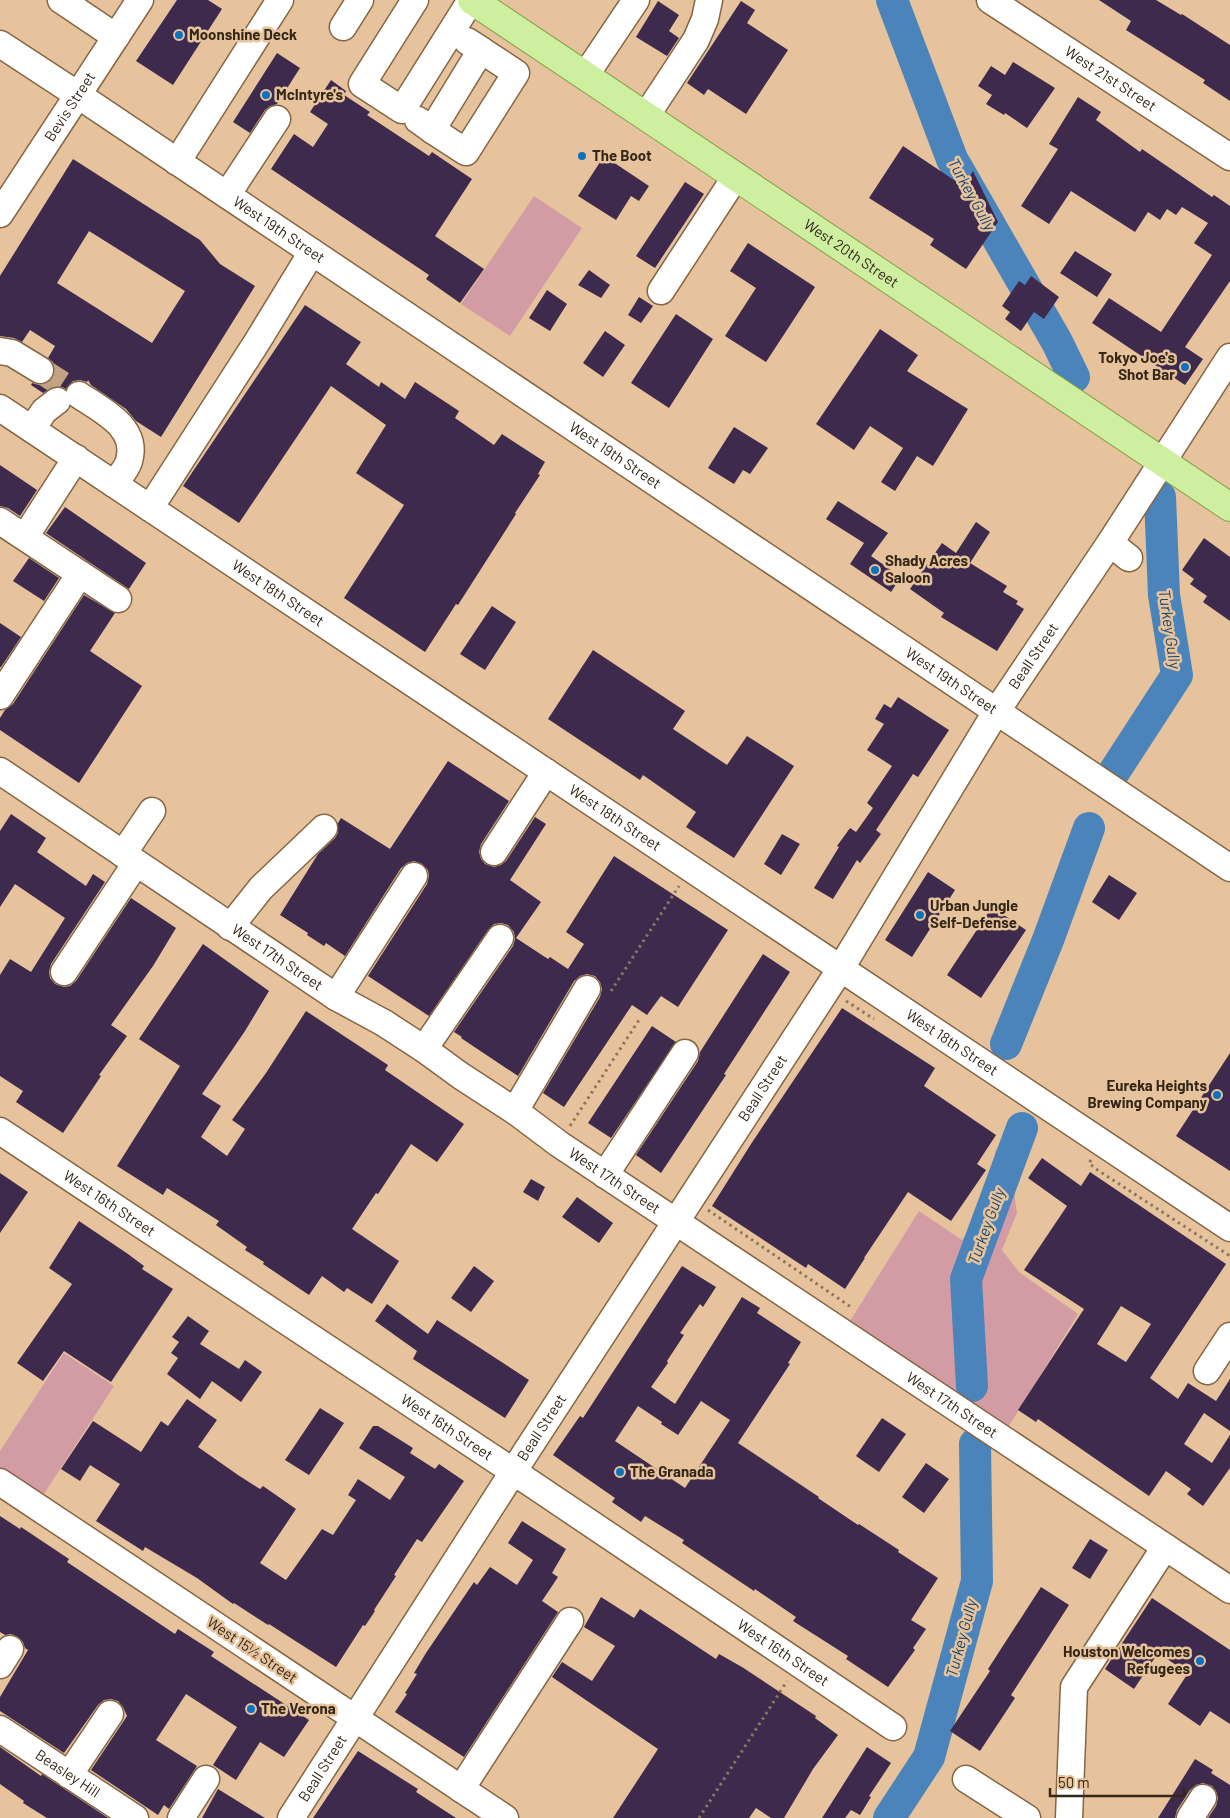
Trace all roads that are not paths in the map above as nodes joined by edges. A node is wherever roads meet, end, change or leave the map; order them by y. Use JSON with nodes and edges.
{"nodes":[{"id":1,"x":61,"y":0,"type":"edge"},
{"id":2,"x":140,"y":0,"type":"edge"},
{"id":3,"x":280,"y":0,"type":"edge"},
{"id":4,"x":360,"y":0,"type":"edge"},
{"id":5,"x":415,"y":0,"type":"edge"},
{"id":6,"x":472,"y":0,"type":"edge"},
{"id":7,"x":636,"y":0,"type":"edge"},
{"id":8,"x":709,"y":0,"type":"edge"},
{"id":9,"x":990,"y":0,"type":"edge"},
{"id":10,"x":342,"y":27,"type":"dead end"},
{"id":11,"x":451,"y":31,"type":"junction"},
{"id":12,"x":116,"y":37,"type":"junction"},
{"id":13,"x":0,"y":44,"type":"edge"},
{"id":14,"x":482,"y":50,"type":"junction"},
{"id":15,"x":585,"y":76,"type":"junction"},
{"id":16,"x":78,"y":95,"type":"junction"},
{"id":17,"x":402,"y":110,"type":"junction"},
{"id":18,"x":646,"y":116,"type":"junction"},
{"id":19,"x":277,"y":119,"type":"dead end"},
{"id":20,"x":432,"y":130,"type":"junction"},
{"id":21,"x":1230,"y":157,"type":"edge"},
{"id":22,"x":177,"y":162,"type":"junction"},
{"id":23,"x":736,"y":176,"type":"junction"},
{"id":24,"x":228,"y":195,"type":"junction"},
{"id":25,"x":0,"y":214,"type":"edge"},
{"id":26,"x":312,"y":252,"type":"junction"},
{"id":27,"x":661,"y":291,"type":"dead end"},
{"id":28,"x":0,"y":351,"type":"edge"},
{"id":29,"x":1230,"y":357,"type":"edge"},
{"id":30,"x":40,"y":370,"type":"tunnel mouth"},
{"id":31,"x":0,"y":408,"type":"edge"},
{"id":32,"x":32,"y":429,"type":"junction"},
{"id":33,"x":76,"y":458,"type":"junction"},
{"id":34,"x":1163,"y":462,"type":"junction"},
{"id":35,"x":114,"y":484,"type":"junction"},
{"id":36,"x":1230,"y":507,"type":"edge"},
{"id":37,"x":150,"y":508,"type":"junction"},
{"id":38,"x":0,"y":521,"type":"edge"},
{"id":39,"x":25,"y":537,"type":"junction"},
{"id":40,"x":80,"y":574,"type":"junction"},
{"id":41,"x":118,"y":600,"type":"dead end"},
{"id":42,"x":3,"y":686,"type":"edge"},
{"id":43,"x":996,"y":712,"type":"junction"},
{"id":44,"x":0,"y":771,"type":"edge"},
{"id":45,"x":546,"y":772,"type":"junction"},
{"id":46,"x":152,"y":812,"type":"dead end"},
{"id":47,"x":324,"y":828,"type":"dead end"},
{"id":48,"x":494,"y":852,"type":"dead end"},
{"id":49,"x":130,"y":858,"type":"junction"},
{"id":50,"x":1230,"y":868,"type":"edge"},
{"id":51,"x":414,"y":876,"type":"dead end"},
{"id":52,"x":230,"y":927,"type":"junction"},
{"id":53,"x":500,"y":938,"type":"dead end"},
{"id":54,"x":842,"y":968,"type":"junction"},
{"id":55,"x":64,"y":972,"type":"dead end"},
{"id":56,"x":599,"y":990,"type":"road end"},
{"id":57,"x":336,"y":997,"type":"junction"},
{"id":58,"x":424,"y":1049,"type":"junction"},
{"id":59,"x":685,"y":1053,"type":"dead end"},
{"id":60,"x":515,"y":1111,"type":"junction"},
{"id":61,"x":0,"y":1131,"type":"edge"},
{"id":62,"x":606,"y":1175,"type":"junction"},
{"id":63,"x":677,"y":1222,"type":"junction"},
{"id":64,"x":1230,"y":1228,"type":"edge"},
{"id":65,"x":1230,"y":1336,"type":"edge"},
{"id":66,"x":1207,"y":1371,"type":"dead end"},
{"id":67,"x":513,"y":1472,"type":"junction"},
{"id":68,"x":0,"y":1482,"type":"edge"},
{"id":69,"x":1165,"y":1547,"type":"junction"},
{"id":70,"x":1230,"y":1590,"type":"edge"},
{"id":71,"x":570,"y":1622,"type":"dead end"},
{"id":72,"x":110,"y":1714,"type":"dead end"},
{"id":73,"x":356,"y":1719,"type":"junction"},
{"id":74,"x":893,"y":1727,"type":"dead end"},
{"id":75,"x":0,"y":1729,"type":"edge"},
{"id":76,"x":70,"y":1775,"type":"junction"},
{"id":77,"x":966,"y":1778,"type":"dead end"},
{"id":78,"x":206,"y":1779,"type":"dead end"},
{"id":79,"x":461,"y":1789,"type":"junction"},
{"id":80,"x":135,"y":1818,"type":"edge"},
{"id":81,"x":181,"y":1818,"type":"edge"},
{"id":82,"x":291,"y":1818,"type":"edge"},
{"id":83,"x":504,"y":1818,"type":"edge"},
{"id":84,"x":1027,"y":1818,"type":"edge"},
{"id":85,"x":1069,"y":1818,"type":"edge"}],
"edges":[{"from":1,"to":12,"type":"street"},
{"from":2,"to":12,"type":"street","name":"Bevis Street"},
{"from":3,"to":22,"type":"street"},
{"from":4,"to":10,"type":"street"},
{"from":5,"to":17,"type":"street"},
{"from":6,"to":11,"type":"street"},
{"from":6,"to":15,"type":"main road","name":"West 20th Street"},
{"from":7,"to":15,"type":"street"},
{"from":8,"to":18,"type":"street"},
{"from":9,"to":21,"type":"street","name":"West 21st Street"},
{"from":11,"to":14,"type":"street"},
{"from":11,"to":17,"type":"street"},
{"from":12,"to":16,"type":"street","name":"Bevis Street"},
{"from":13,"to":16,"type":"street","name":"West 19th Street"},
{"from":14,"to":20,"type":"street"},
{"from":14,"to":20,"type":"street"},
{"from":15,"to":18,"type":"main road","name":"West 20th Street"},
{"from":16,"to":22,"type":"street","name":"West 19th Street"},
{"from":16,"to":25,"type":"street","name":"Bevis Street"},
{"from":17,"to":20,"type":"street"},
{"from":18,"to":23,"type":"main road","name":"West 20th Street"},
{"from":19,"to":24,"type":"street"},
{"from":22,"to":24,"type":"street","name":"West 19th Street"},
{"from":23,"to":27,"type":"street"},
{"from":23,"to":34,"type":"main road","name":"West 20th Street"},
{"from":24,"to":26,"type":"street","name":"West 19th Street"},
{"from":26,"to":37,"type":"street"},
{"from":26,"to":43,"type":"street","name":"West 19th Street"},
{"from":28,"to":30,"type":"street"},
{"from":29,"to":34,"type":"street","name":"Beall Street"},
{"from":31,"to":32,"type":"street","name":"West 18th Street"},
{"from":32,"to":33,"type":"street","name":"West 18th Street"},
{"from":32,"to":35,"type":"street"},
{"from":33,"to":35,"type":"street","name":"West 18th Street"},
{"from":33,"to":39,"type":"street"},
{"from":34,"to":36,"type":"main road","name":"West 20th Street"},
{"from":34,"to":43,"type":"street","name":"Beall Street"},
{"from":35,"to":37,"type":"street","name":"West 18th Street"},
{"from":37,"to":45,"type":"street","name":"West 18th Street"},
{"from":38,"to":39,"type":"street"},
{"from":39,"to":40,"type":"street"},
{"from":40,"to":41,"type":"street"},
{"from":40,"to":42,"type":"street"},
{"from":43,"to":50,"type":"street","name":"West 19th Street"},
{"from":43,"to":54,"type":"street","name":"Beall Street"},
{"from":44,"to":49,"type":"street","name":"West 17th Street"},
{"from":45,"to":48,"type":"street"},
{"from":45,"to":54,"type":"street","name":"West 18th Street"},
{"from":46,"to":49,"type":"street"},
{"from":47,"to":52,"type":"street"},
{"from":49,"to":52,"type":"street","name":"West 17th Street"},
{"from":49,"to":55,"type":"street"},
{"from":51,"to":57,"type":"street"},
{"from":52,"to":57,"type":"street","name":"West 17th Street"},
{"from":53,"to":58,"type":"street"},
{"from":54,"to":63,"type":"street","name":"Beall Street"},
{"from":54,"to":64,"type":"street","name":"West 18th Street"},
{"from":56,"to":60,"type":"street"},
{"from":57,"to":58,"type":"street","name":"West 17th Street"},
{"from":58,"to":60,"type":"street","name":"West 17th Street"},
{"from":59,"to":62,"type":"street"},
{"from":60,"to":62,"type":"street","name":"West 17th Street"},
{"from":61,"to":67,"type":"street","name":"West 16th Street"},
{"from":62,"to":63,"type":"street","name":"West 17th Street"},
{"from":63,"to":67,"type":"street","name":"Beall Street"},
{"from":63,"to":69,"type":"street","name":"West 17th Street"},
{"from":65,"to":66,"type":"street"},
{"from":67,"to":73,"type":"street","name":"Beall Street"},
{"from":67,"to":74,"type":"street","name":"West 16th Street"},
{"from":68,"to":73,"type":"street","name":"West 15½ Street"},
{"from":69,"to":70,"type":"street","name":"West 17th Street"},
{"from":69,"to":85,"type":"street"},
{"from":71,"to":79,"type":"street"},
{"from":72,"to":76,"type":"street"},
{"from":73,"to":79,"type":"street","name":"West 15½ Street"},
{"from":73,"to":82,"type":"street","name":"Beall Street"},
{"from":75,"to":76,"type":"street","name":"Beasley Hill"},
{"from":76,"to":80,"type":"street","name":"Beasley Hill"},
{"from":77,"to":84,"type":"street"},
{"from":78,"to":81,"type":"street"},
{"from":79,"to":83,"type":"street","name":"West 15½ Street"}]}
